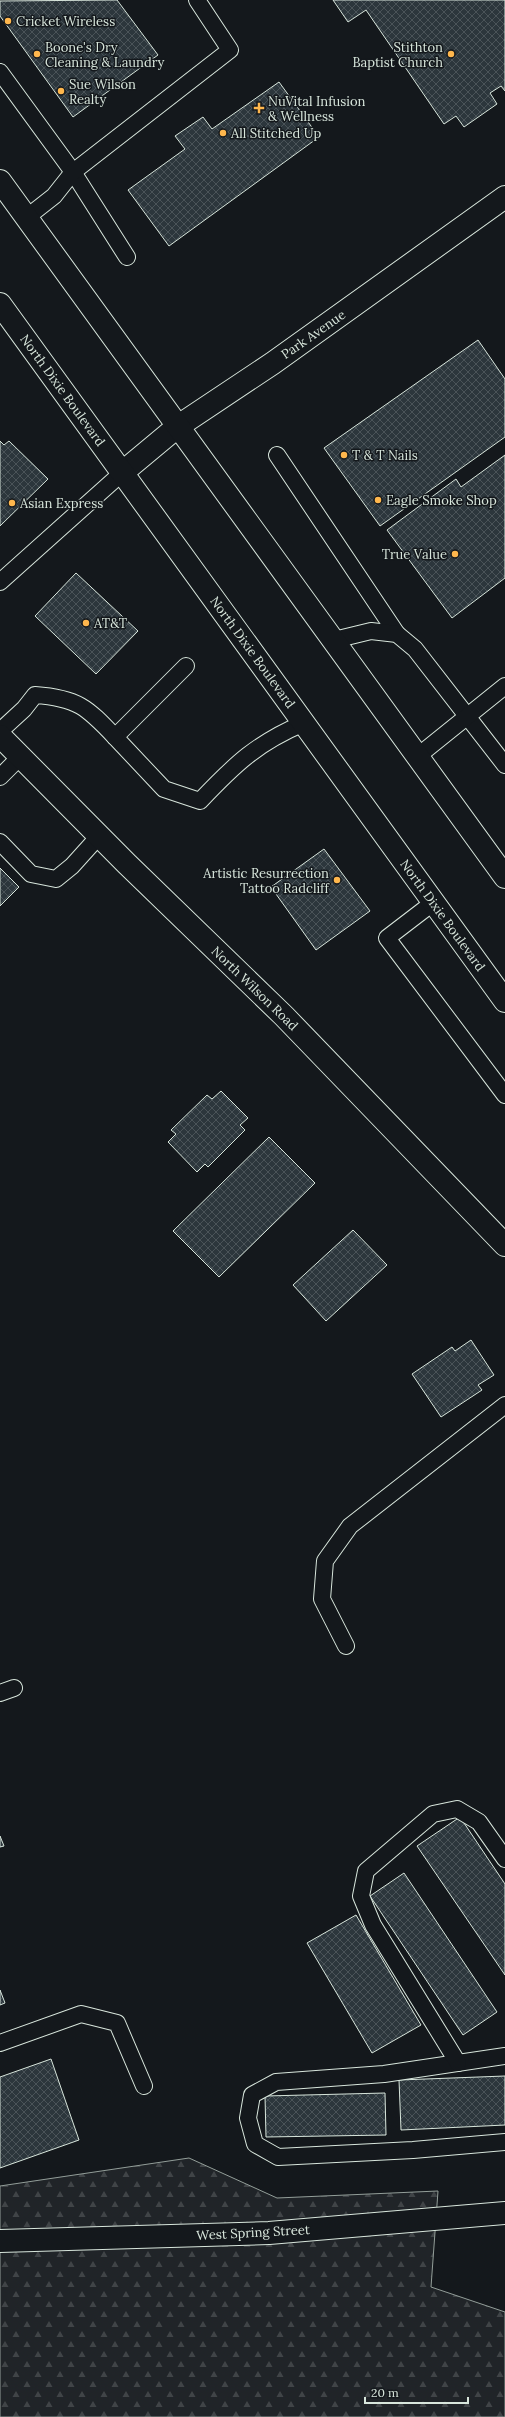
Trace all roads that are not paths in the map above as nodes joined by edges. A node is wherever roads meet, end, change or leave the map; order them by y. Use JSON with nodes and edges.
{"nodes":[{"id":1,"x":197,"y":0,"type":"edge"},
{"id":2,"x":0,"y":72,"type":"edge"},
{"id":3,"x":73,"y":172,"type":"junction"},
{"id":4,"x":0,"y":181,"type":"edge"},
{"id":5,"x":505,"y":197,"type":"edge"},
{"id":6,"x":26,"y":218,"type":"junction"},
{"id":7,"x":127,"y":257,"type":"dead end"},
{"id":8,"x":0,"y":304,"type":"edge"},
{"id":9,"x":177,"y":427,"type":"junction"},
{"id":10,"x":277,"y":455,"type":"dead end"},
{"id":11,"x":123,"y":472,"type":"junction"},
{"id":12,"x":0,"y":582,"type":"edge"},
{"id":13,"x":396,"y":634,"type":"junction"},
{"id":14,"x":334,"y":640,"type":"junction"},
{"id":15,"x":186,"y":666,"type":"dead end"},
{"id":16,"x":505,"y":686,"type":"edge"},
{"id":17,"x":467,"y":716,"type":"junction"},
{"id":18,"x":304,"y":722,"type":"junction"},
{"id":19,"x":0,"y":731,"type":"edge"},
{"id":20,"x":0,"y":736,"type":"edge"},
{"id":21,"x":115,"y":738,"type":"junction"},
{"id":22,"x":418,"y":756,"type":"junction"},
{"id":23,"x":20,"y":757,"type":"junction"},
{"id":24,"x":505,"y":765,"type":"edge"},
{"id":25,"x":0,"y":778,"type":"edge"},
{"id":26,"x":99,"y":836,"type":"junction"},
{"id":27,"x":0,"y":842,"type":"edge"},
{"id":28,"x":505,"y":877,"type":"edge"},
{"id":29,"x":434,"y":902,"type":"junction"},
{"id":30,"x":505,"y":1001,"type":"edge"},
{"id":31,"x":505,"y":1095,"type":"edge"},
{"id":32,"x":505,"y":1245,"type":"edge"},
{"id":33,"x":505,"y":1405,"type":"edge"},
{"id":34,"x":346,"y":1646,"type":"dead end"},
{"id":35,"x":505,"y":1859,"type":"edge"},
{"id":36,"x":0,"y":2043,"type":"edge"},
{"id":37,"x":505,"y":2056,"type":"edge"},
{"id":38,"x":458,"y":2063,"type":"junction"},
{"id":39,"x":144,"y":2086,"type":"dead end"},
{"id":40,"x":505,"y":2142,"type":"edge"},
{"id":41,"x":505,"y":2213,"type":"edge"},
{"id":42,"x":0,"y":2241,"type":"edge"}],
"edges":[{"from":1,"to":3,"type":"lane"},
{"from":2,"to":3,"type":"lane"},
{"from":3,"to":6,"type":"lane"},
{"from":3,"to":7,"type":"lane"},
{"from":4,"to":6,"type":"main road"},
{"from":5,"to":9,"type":"main road","name":"Park Avenue"},
{"from":6,"to":9,"type":"main road"},
{"from":8,"to":11,"type":"main road","name":"North Dixie Boulevard"},
{"from":9,"to":11,"type":"main road","name":"Park Avenue"},
{"from":9,"to":14,"type":"main road"},
{"from":10,"to":13,"type":"lane"},
{"from":11,"to":12,"type":"lane"},
{"from":11,"to":18,"type":"main road","name":"North Dixie Boulevard"},
{"from":13,"to":14,"type":"lane"},
{"from":13,"to":17,"type":"lane"},
{"from":14,"to":22,"type":"main road"},
{"from":15,"to":21,"type":"lane"},
{"from":16,"to":17,"type":"lane"},
{"from":17,"to":22,"type":"lane"},
{"from":17,"to":24,"type":"lane"},
{"from":18,"to":21,"type":"lane"},
{"from":18,"to":29,"type":"main road","name":"North Dixie Boulevard"},
{"from":19,"to":21,"type":"lane"},
{"from":20,"to":23,"type":"main road","name":"North Wilson Road"},
{"from":22,"to":28,"type":"main road"},
{"from":23,"to":25,"type":"lane"},
{"from":23,"to":26,"type":"main road","name":"North Wilson Road"},
{"from":26,"to":27,"type":"lane"},
{"from":26,"to":32,"type":"main road","name":"North Wilson Road"},
{"from":29,"to":30,"type":"main road","name":"North Dixie Boulevard"},
{"from":29,"to":31,"type":"lane"},
{"from":33,"to":34,"type":"lane"},
{"from":35,"to":38,"type":"lane"},
{"from":36,"to":39,"type":"lane"},
{"from":37,"to":38,"type":"lane"},
{"from":38,"to":40,"type":"lane"},
{"from":41,"to":42,"type":"main road","name":"West Spring Street"}]}
